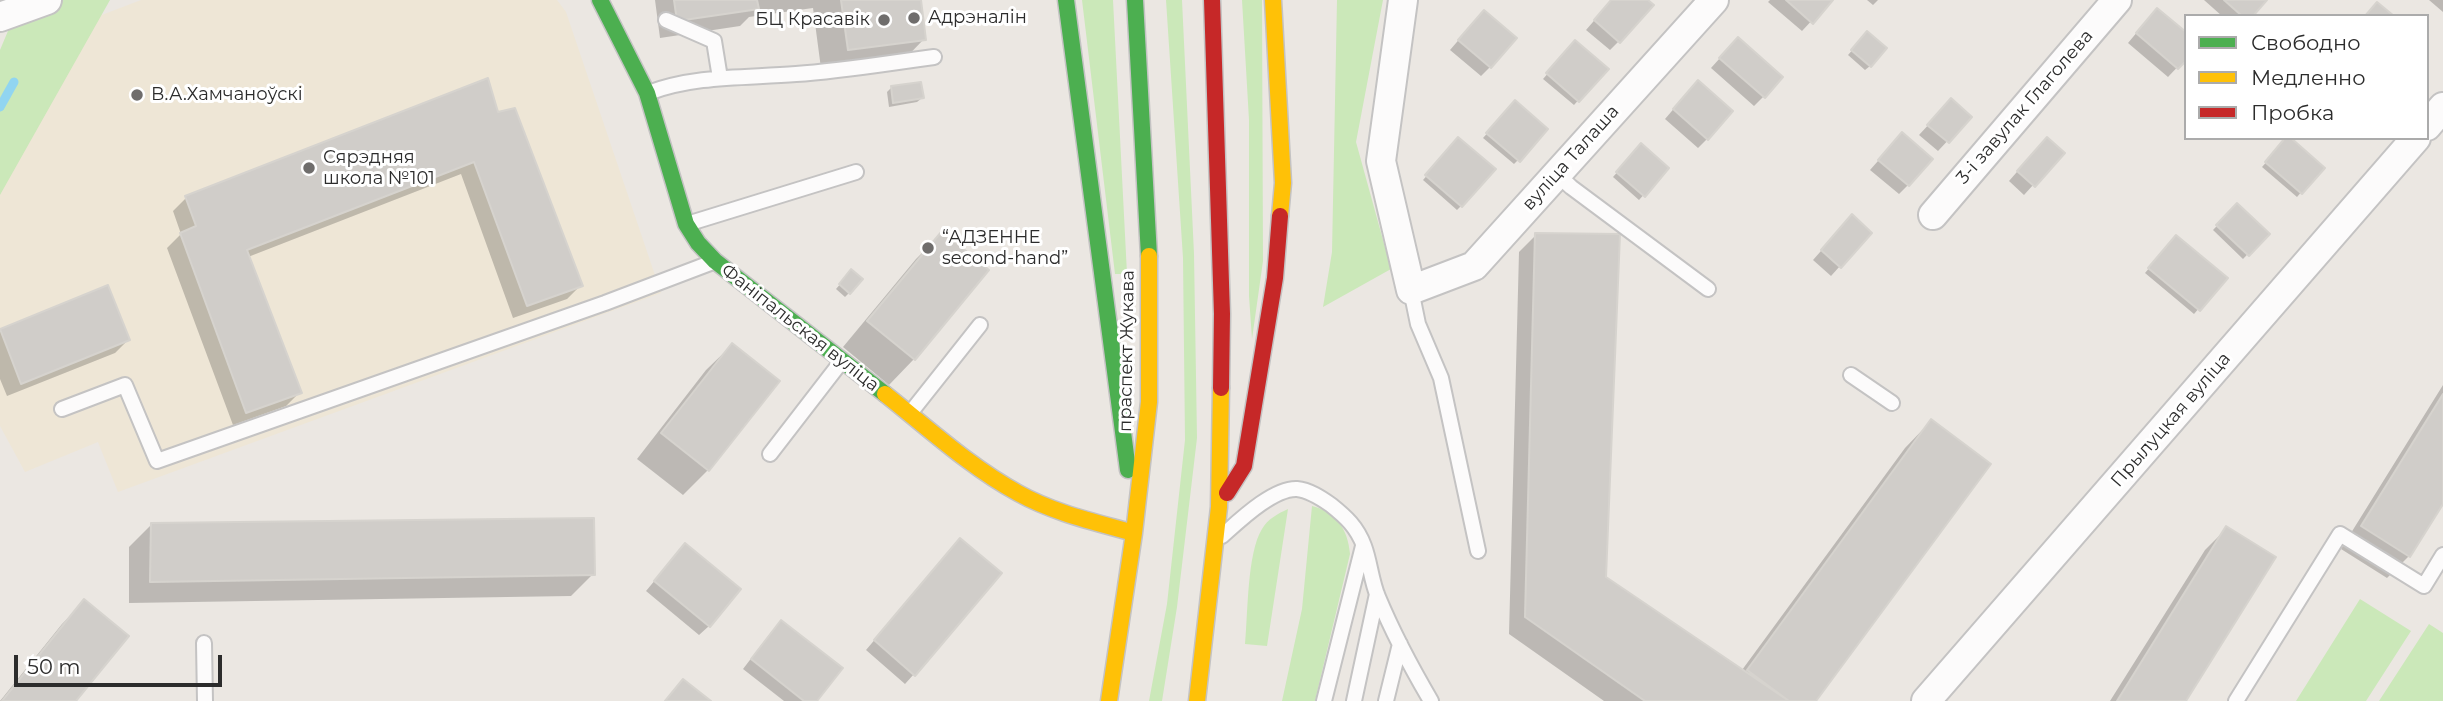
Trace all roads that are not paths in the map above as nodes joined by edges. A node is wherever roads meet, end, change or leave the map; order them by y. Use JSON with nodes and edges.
{"nodes":[{"id":1,"x":47,"y":0,"type":"edge"},
{"id":2,"x":600,"y":0,"type":"edge"},
{"id":3,"x":1066,"y":0,"type":"edge"},
{"id":4,"x":1135,"y":0,"type":"edge"},
{"id":5,"x":1212,"y":0,"type":"edge"},
{"id":6,"x":1273,"y":0,"type":"edge"},
{"id":7,"x":1403,"y":0,"type":"edge"},
{"id":8,"x":1714,"y":0,"type":"edge"},
{"id":9,"x":2117,"y":0,"type":"edge"},
{"id":10,"x":0,"y":17,"type":"edge"},
{"id":11,"x":666,"y":20,"type":"dead end"},
{"id":12,"x":934,"y":57,"type":"dead end"},
{"id":13,"x":720,"y":78,"type":"junction"},
{"id":14,"x":646,"y":93,"type":"junction"},
{"id":15,"x":2443,"y":107,"type":"edge"},
{"id":16,"x":2429,"y":123,"type":"edge"},
{"id":17,"x":2414,"y":140,"type":"edge"},
{"id":18,"x":856,"y":172,"type":"dead end"},
{"id":19,"x":1557,"y":174,"type":"junction"},
{"id":20,"x":1933,"y":215,"type":"dead end"},
{"id":21,"x":686,"y":225,"type":"junction"},
{"id":22,"x":715,"y":261,"type":"junction"},
{"id":23,"x":1707,"y":289,"type":"dead end"},
{"id":24,"x":1411,"y":290,"type":"junction"},
{"id":25,"x":980,"y":325,"type":"dead end"},
{"id":26,"x":842,"y":361,"type":"junction"},
{"id":27,"x":1851,"y":375,"type":"dead end"},
{"id":28,"x":1892,"y":403,"type":"dead end"},
{"id":29,"x":62,"y":409,"type":"dead end"},
{"id":30,"x":910,"y":414,"type":"junction"},
{"id":31,"x":769,"y":454,"type":"dead end"},
{"id":32,"x":1219,"y":507,"type":"junction"},
{"id":33,"x":1134,"y":525,"type":"junction"},
{"id":34,"x":1215,"y":542,"type":"junction"},
{"id":35,"x":1363,"y":545,"type":"junction"},
{"id":36,"x":1478,"y":551,"type":"dead end"},
{"id":37,"x":2443,"y":555,"type":"edge"},
{"id":38,"x":1377,"y":594,"type":"junction"},
{"id":39,"x":204,"y":643,"type":"dead end"},
{"id":40,"x":1399,"y":644,"type":"junction"},
{"id":41,"x":205,"y":701,"type":"edge"},
{"id":42,"x":1109,"y":701,"type":"edge"},
{"id":43,"x":1197,"y":701,"type":"edge"},
{"id":44,"x":1324,"y":701,"type":"edge"},
{"id":45,"x":1354,"y":701,"type":"edge"},
{"id":46,"x":1386,"y":701,"type":"edge"},
{"id":47,"x":1432,"y":701,"type":"edge"},
{"id":48,"x":1926,"y":701,"type":"edge"},
{"id":49,"x":2236,"y":701,"type":"edge"}],
"edges":[{"from":1,"to":10,"type":"street"},
{"from":2,"to":14,"type":"main road","name":"Фаніпальская вуліца"},
{"from":3,"to":33,"type":"main road"},
{"from":4,"to":33,"type":"main road","name":"праспект Жукава"},
{"from":5,"to":32,"type":"main road"},
{"from":6,"to":32,"type":"main road"},
{"from":7,"to":24,"type":"street"},
{"from":8,"to":19,"type":"street","name":"вуліца Талаша"},
{"from":9,"to":20,"type":"street","name":"3-і завулак Глаголева"},
{"from":11,"to":13,"type":"lane"},
{"from":12,"to":13,"type":"lane"},
{"from":13,"to":14,"type":"lane"},
{"from":14,"to":21,"type":"main road","name":"Фаніпальская вуліца"},
{"from":15,"to":16,"type":"street"},
{"from":17,"to":48,"type":"street","name":"Прылуцкая вуліца"},
{"from":18,"to":21,"type":"lane"},
{"from":19,"to":23,"type":"lane"},
{"from":19,"to":24,"type":"street","name":"вуліца Талаша"},
{"from":21,"to":22,"type":"main road","name":"Фаніпальская вуліца"},
{"from":22,"to":26,"type":"main road","name":"Фаніпальская вуліца"},
{"from":22,"to":29,"type":"lane"},
{"from":24,"to":36,"type":"lane"},
{"from":25,"to":30,"type":"lane"},
{"from":26,"to":30,"type":"main road","name":"Фаніпальская вуліца"},
{"from":26,"to":31,"type":"lane"},
{"from":27,"to":28,"type":"lane"},
{"from":30,"to":33,"type":"main road","name":"Фаніпальская вуліца"},
{"from":32,"to":34,"type":"main road"},
{"from":33,"to":42,"type":"main road","name":"праспект Жукава"},
{"from":34,"to":35,"type":"lane"},
{"from":34,"to":43,"type":"main road"},
{"from":35,"to":38,"type":"lane"},
{"from":35,"to":44,"type":"lane"},
{"from":37,"to":49,"type":"lane"},
{"from":38,"to":40,"type":"lane"},
{"from":38,"to":45,"type":"lane"},
{"from":39,"to":41,"type":"lane"},
{"from":40,"to":46,"type":"lane"},
{"from":40,"to":47,"type":"lane"}]}
